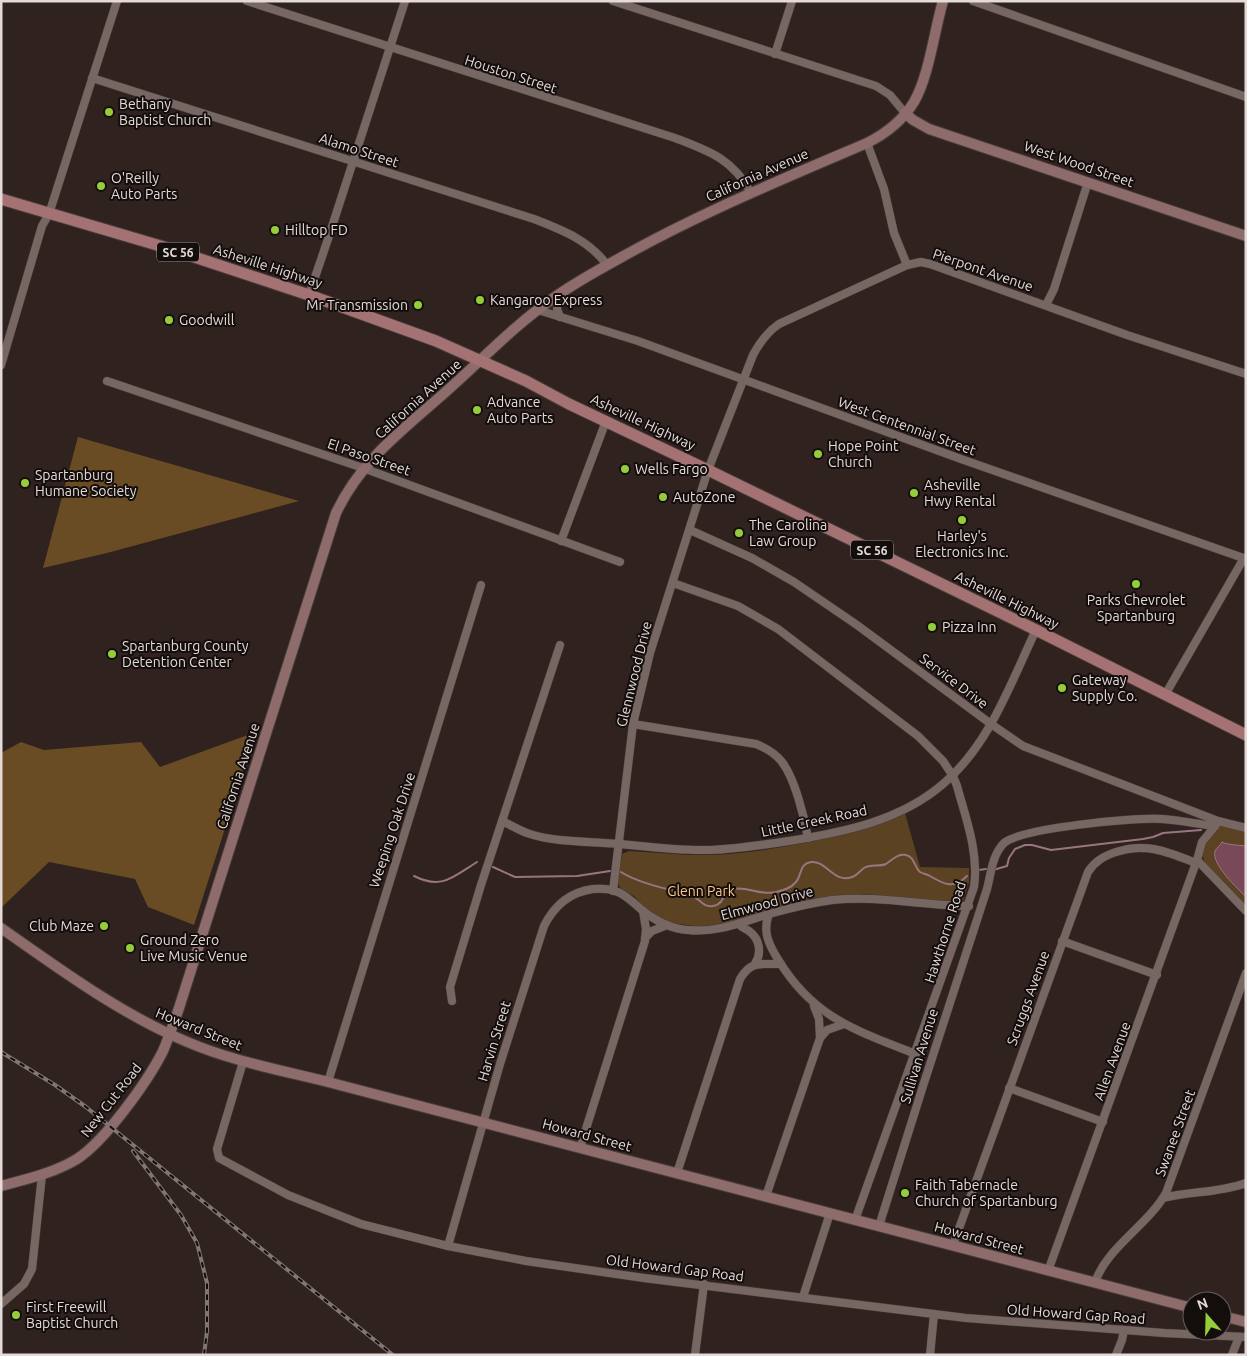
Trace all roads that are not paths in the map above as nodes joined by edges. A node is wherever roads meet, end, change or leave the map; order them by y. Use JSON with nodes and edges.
{"nodes":[{"id":1,"x":117,"y":1,"type":"edge"},
{"id":2,"x":246,"y":1,"type":"edge"},
{"id":3,"x":405,"y":1,"type":"edge"},
{"id":4,"x":613,"y":1,"type":"edge"},
{"id":5,"x":792,"y":1,"type":"edge"},
{"id":6,"x":943,"y":1,"type":"edge"},
{"id":7,"x":973,"y":1,"type":"edge"},
{"id":8,"x":390,"y":48,"type":"junction"},
{"id":9,"x":775,"y":54,"type":"junction"},
{"id":10,"x":92,"y":78,"type":"junction"},
{"id":11,"x":1246,"y":97,"type":"edge"},
{"id":12,"x":905,"y":113,"type":"junction"},
{"id":13,"x":867,"y":143,"type":"junction"},
{"id":14,"x":353,"y":161,"type":"junction"},
{"id":15,"x":1088,"y":182,"type":"junction"},
{"id":16,"x":751,"y":193,"type":"junction"},
{"id":17,"x":1,"y":199,"type":"edge"},
{"id":18,"x":49,"y":214,"type":"junction"},
{"id":19,"x":1246,"y":236,"type":"edge"},
{"id":20,"x":607,"y":265,"type":"junction"},
{"id":21,"x":907,"y":266,"type":"junction"},
{"id":22,"x":559,"y":294,"type":"junction"},
{"id":23,"x":309,"y":295,"type":"junction"},
{"id":24,"x":1046,"y":305,"type":"junction"},
{"id":25,"x":538,"y":310,"type":"junction"},
{"id":26,"x":560,"y":316,"type":"junction"},
{"id":27,"x":481,"y":360,"type":"junction"},
{"id":28,"x":1,"y":365,"type":"edge"},
{"id":29,"x":1246,"y":374,"type":"edge"},
{"id":30,"x":745,"y":379,"type":"junction"},
{"id":31,"x":107,"y":381,"type":"dead end"},
{"id":32,"x":606,"y":421,"type":"junction"},
{"id":33,"x":363,"y":468,"type":"junction"},
{"id":34,"x":708,"y":470,"type":"junction"},
{"id":35,"x":690,"y":530,"type":"junction"},
{"id":36,"x":561,"y":540,"type":"junction"},
{"id":37,"x":1245,"y":559,"type":"edge"},
{"id":38,"x":620,"y":562,"type":"dead end"},
{"id":39,"x":673,"y":583,"type":"junction"},
{"id":40,"x":481,"y":585,"type":"dead end"},
{"id":41,"x":1036,"y":630,"type":"junction"},
{"id":42,"x":560,"y":645,"type":"dead end"},
{"id":43,"x":1165,"y":695,"type":"junction"},
{"id":44,"x":633,"y":724,"type":"junction"},
{"id":45,"x":991,"y":724,"type":"junction"},
{"id":46,"x":1246,"y":735,"type":"edge"},
{"id":47,"x":953,"y":776,"type":"junction"},
{"id":48,"x":502,"y":821,"type":"junction"},
{"id":49,"x":1217,"y":824,"type":"junction"},
{"id":50,"x":1246,"y":828,"type":"edge"},
{"id":51,"x":808,"y":838,"type":"junction"},
{"id":52,"x":619,"y":844,"type":"junction"},
{"id":53,"x":1197,"y":862,"type":"junction"},
{"id":54,"x":613,"y":891,"type":"junction"},
{"id":55,"x":969,"y":906,"type":"junction"},
{"id":56,"x":643,"y":911,"type":"junction"},
{"id":57,"x":1246,"y":911,"type":"edge"},
{"id":58,"x":769,"y":914,"type":"junction"},
{"id":59,"x":739,"y":924,"type":"junction"},
{"id":60,"x":667,"y":925,"type":"junction"},
{"id":61,"x":1,"y":928,"type":"edge"},
{"id":62,"x":645,"y":938,"type":"junction"},
{"id":63,"x":1062,"y":942,"type":"junction"},
{"id":64,"x":754,"y":964,"type":"junction"},
{"id":65,"x":781,"y":964,"type":"junction"},
{"id":66,"x":1246,"y":973,"type":"edge"},
{"id":67,"x":1157,"y":975,"type":"junction"},
{"id":68,"x":452,"y":1000,"type":"dead end"},
{"id":69,"x":812,"y":1002,"type":"junction"},
{"id":70,"x":844,"y":1024,"type":"junction"},
{"id":71,"x":170,"y":1034,"type":"junction"},
{"id":72,"x":820,"y":1038,"type":"junction"},
{"id":73,"x":916,"y":1054,"type":"junction"},
{"id":74,"x":242,"y":1062,"type":"junction"},
{"id":75,"x":328,"y":1082,"type":"junction"},
{"id":76,"x":1009,"y":1088,"type":"junction"},
{"id":77,"x":483,"y":1122,"type":"junction"},
{"id":78,"x":1103,"y":1122,"type":"junction"},
{"id":79,"x":580,"y":1148,"type":"junction"},
{"id":80,"x":677,"y":1173,"type":"junction"},
{"id":81,"x":42,"y":1175,"type":"junction"},
{"id":82,"x":1246,"y":1183,"type":"edge"},
{"id":83,"x":1,"y":1186,"type":"edge"},
{"id":84,"x":766,"y":1196,"type":"junction"},
{"id":85,"x":1163,"y":1198,"type":"junction"},
{"id":86,"x":830,"y":1213,"type":"junction"},
{"id":87,"x":855,"y":1220,"type":"junction"},
{"id":88,"x":879,"y":1226,"type":"junction"},
{"id":89,"x":953,"y":1245,"type":"junction"},
{"id":90,"x":448,"y":1246,"type":"junction"},
{"id":91,"x":1048,"y":1271,"type":"junction"},
{"id":92,"x":1095,"y":1283,"type":"junction"},
{"id":93,"x":704,"y":1284,"type":"junction"},
{"id":94,"x":803,"y":1297,"type":"junction"},
{"id":95,"x":1,"y":1304,"type":"edge"},
{"id":96,"x":1182,"y":1305,"type":"edge"},
{"id":97,"x":934,"y":1314,"type":"junction"},
{"id":98,"x":1232,"y":1318,"type":"edge"},
{"id":99,"x":1246,"y":1322,"type":"edge"},
{"id":100,"x":1124,"y":1330,"type":"junction"},
{"id":101,"x":1242,"y":1337,"type":"edge"},
{"id":102,"x":695,"y":1355,"type":"edge"},
{"id":103,"x":930,"y":1355,"type":"edge"},
{"id":104,"x":1116,"y":1355,"type":"edge"},
{"id":105,"x":1232,"y":1355,"type":"edge"}],
"edges":[{"from":1,"to":10,"type":"street"},
{"from":2,"to":8,"type":"street","name":"Houston Street"},
{"from":3,"to":8,"type":"street"},
{"from":4,"to":9,"type":"street"},
{"from":5,"to":9,"type":"street"},
{"from":6,"to":12,"type":"street","name":"California Avenue"},
{"from":7,"to":11,"type":"street"},
{"from":8,"to":14,"type":"street"},
{"from":8,"to":16,"type":"street","name":"Houston Street"},
{"from":9,"to":12,"type":"street"},
{"from":10,"to":14,"type":"street","name":"Alamo Street"},
{"from":10,"to":18,"type":"street"},
{"from":12,"to":13,"type":"street","name":"California Avenue"},
{"from":12,"to":15,"type":"street","name":"West Wood Street"},
{"from":13,"to":16,"type":"street","name":"California Avenue"},
{"from":13,"to":21,"type":"street"},
{"from":14,"to":20,"type":"street","name":"Alamo Street"},
{"from":14,"to":23,"type":"street"},
{"from":15,"to":19,"type":"street","name":"West Wood Street"},
{"from":15,"to":24,"type":"street"},
{"from":16,"to":20,"type":"street","name":"California Avenue"},
{"from":17,"to":18,"type":"main road","name":"Asheville Highway","number":"SC 56"},
{"from":18,"to":23,"type":"main road","name":"Asheville Highway","number":"SC 56"},
{"from":18,"to":28,"type":"street"},
{"from":20,"to":22,"type":"street","name":"California Avenue"},
{"from":21,"to":24,"type":"street","name":"Pierpont Avenue"},
{"from":21,"to":30,"type":"street","name":"Pierpont Avenue"},
{"from":22,"to":25,"type":"street","name":"California Avenue"},
{"from":22,"to":26,"type":"street"},
{"from":23,"to":27,"type":"main road","name":"Asheville Highway","number":"SC 56"},
{"from":24,"to":29,"type":"street","name":"Pierpont Avenue"},
{"from":25,"to":26,"type":"street","name":"West Centennial Street"},
{"from":25,"to":27,"type":"street","name":"California Avenue"},
{"from":26,"to":30,"type":"street","name":"West Centennial Street"},
{"from":27,"to":32,"type":"main road","name":"Asheville Highway","number":"SC 56"},
{"from":27,"to":33,"type":"street","name":"California Avenue"},
{"from":30,"to":34,"type":"street","name":"Pierpont Avenue"},
{"from":30,"to":37,"type":"street","name":"West Centennial Street"},
{"from":31,"to":33,"type":"street","name":"El Paso Street"},
{"from":32,"to":34,"type":"main road","name":"Asheville Highway","number":"SC 56"},
{"from":32,"to":36,"type":"street"},
{"from":33,"to":36,"type":"street","name":"El Paso Street"},
{"from":33,"to":71,"type":"street","name":"California Avenue"},
{"from":34,"to":35,"type":"street","name":"Glennwood Drive"},
{"from":34,"to":41,"type":"main road","name":"Asheville Highway","number":"SC 56"},
{"from":35,"to":39,"type":"street","name":"Glennwood Drive"},
{"from":35,"to":45,"type":"street","name":"Service Drive"},
{"from":36,"to":38,"type":"street","name":"El Paso Street"},
{"from":37,"to":43,"type":"street"},
{"from":39,"to":44,"type":"street","name":"Glennwood Drive"},
{"from":39,"to":47,"type":"street","name":"Hawthorne Road"},
{"from":40,"to":75,"type":"street","name":"Weeping Oak Drive"},
{"from":41,"to":43,"type":"main road","name":"Asheville Highway","number":"SC 56"},
{"from":41,"to":45,"type":"street","name":"Little Creek Road"},
{"from":42,"to":48,"type":"street"},
{"from":43,"to":46,"type":"main road","name":"Asheville Highway","number":"SC 56"},
{"from":44,"to":51,"type":"street"},
{"from":44,"to":52,"type":"street","name":"Glennwood Drive"},
{"from":45,"to":47,"type":"street","name":"Little Creek Road"},
{"from":45,"to":49,"type":"street","name":"Service Drive"},
{"from":47,"to":51,"type":"street","name":"Little Creek Road"},
{"from":47,"to":55,"type":"street","name":"Hawthorne Road"},
{"from":48,"to":52,"type":"street","name":"Little Creek Road"},
{"from":48,"to":68,"type":"street"},
{"from":49,"to":50,"type":"street"},
{"from":49,"to":53,"type":"street","name":"Allen Avenue"},
{"from":49,"to":88,"type":"street","name":"Sullivan Avenue"},
{"from":51,"to":52,"type":"street","name":"Little Creek Road"},
{"from":52,"to":54,"type":"street","name":"Glennwood Drive"},
{"from":53,"to":57,"type":"street"},
{"from":53,"to":63,"type":"street","name":"Scruggs Avenue"},
{"from":53,"to":67,"type":"street","name":"Allen Avenue"},
{"from":54,"to":56,"type":"street","name":"Elmwood Drive"},
{"from":54,"to":77,"type":"street","name":"Harvin Street"},
{"from":55,"to":58,"type":"street","name":"Elmwood Drive"},
{"from":55,"to":73,"type":"street","name":"Hawthorne Road"},
{"from":56,"to":60,"type":"street","name":"Elmwood Drive"},
{"from":56,"to":62,"type":"street"},
{"from":58,"to":59,"type":"street","name":"Elmwood Drive"},
{"from":58,"to":65,"type":"street"},
{"from":59,"to":60,"type":"street","name":"Elmwood Drive"},
{"from":59,"to":64,"type":"street"},
{"from":60,"to":62,"type":"street"},
{"from":61,"to":71,"type":"street","name":"Howard Street"},
{"from":62,"to":79,"type":"street"},
{"from":63,"to":67,"type":"street"},
{"from":63,"to":76,"type":"street","name":"Scruggs Avenue"},
{"from":64,"to":65,"type":"street"},
{"from":64,"to":80,"type":"street"},
{"from":65,"to":69,"type":"street"},
{"from":66,"to":85,"type":"street","name":"Swanee Street"},
{"from":67,"to":78,"type":"street","name":"Allen Avenue"},
{"from":69,"to":70,"type":"street"},
{"from":69,"to":72,"type":"street"},
{"from":70,"to":72,"type":"street"},
{"from":70,"to":73,"type":"street"},
{"from":71,"to":74,"type":"street","name":"Howard Street"},
{"from":71,"to":81,"type":"street","name":"New Cut Road"},
{"from":72,"to":84,"type":"street"},
{"from":73,"to":87,"type":"street","name":"Hawthorne Road"},
{"from":74,"to":75,"type":"street","name":"Howard Street"},
{"from":74,"to":90,"type":"street","name":"Old Howard Gap Road"},
{"from":75,"to":77,"type":"street","name":"Howard Street"},
{"from":76,"to":78,"type":"street"},
{"from":76,"to":89,"type":"street","name":"Scruggs Avenue"},
{"from":77,"to":79,"type":"street","name":"Howard Street"},
{"from":77,"to":90,"type":"street","name":"Harvin Street"},
{"from":78,"to":91,"type":"street","name":"Allen Avenue"},
{"from":79,"to":80,"type":"street","name":"Howard Street"},
{"from":80,"to":84,"type":"street","name":"Howard Street"},
{"from":81,"to":83,"type":"street","name":"New Cut Road"},
{"from":81,"to":95,"type":"street"},
{"from":82,"to":85,"type":"street"},
{"from":84,"to":86,"type":"street","name":"Howard Street"},
{"from":85,"to":92,"type":"street","name":"Swanee Street"},
{"from":86,"to":87,"type":"street","name":"Howard Street"},
{"from":86,"to":94,"type":"street"},
{"from":87,"to":88,"type":"street","name":"Howard Street"},
{"from":88,"to":89,"type":"street","name":"Howard Street"},
{"from":89,"to":91,"type":"street","name":"Howard Street"},
{"from":90,"to":93,"type":"street","name":"Old Howard Gap Road"},
{"from":91,"to":92,"type":"street","name":"Howard Street"},
{"from":92,"to":96,"type":"street","name":"Howard Street"},
{"from":93,"to":94,"type":"street","name":"Old Howard Gap Road"},
{"from":93,"to":102,"type":"street"},
{"from":94,"to":97,"type":"street","name":"Old Howard Gap Road"},
{"from":97,"to":100,"type":"street","name":"Old Howard Gap Road"},
{"from":97,"to":103,"type":"street"},
{"from":98,"to":99,"type":"street"},
{"from":100,"to":101,"type":"street","name":"Old Howard Gap Road"},
{"from":100,"to":104,"type":"street"},
{"from":101,"to":105,"type":"street"}]}
